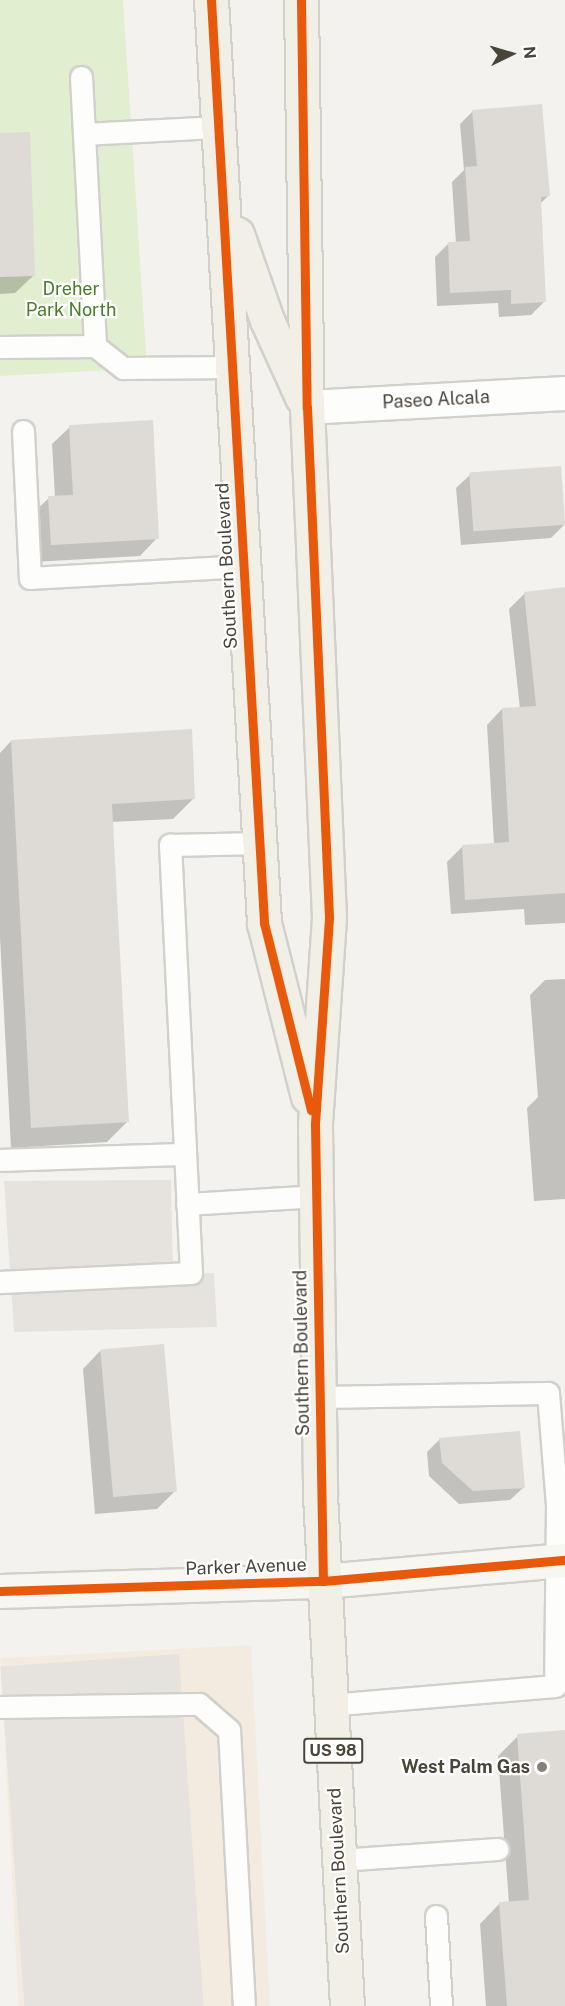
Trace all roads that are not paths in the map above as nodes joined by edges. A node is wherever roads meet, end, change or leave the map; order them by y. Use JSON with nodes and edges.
{"nodes":[{"id":1,"x":211,"y":0,"type":"edge"},
{"id":2,"x":301,"y":0,"type":"edge"},
{"id":3,"x":81,"y":76,"type":"dead end"},
{"id":4,"x":219,"y":127,"type":"junction"},
{"id":5,"x":84,"y":134,"type":"junction"},
{"id":6,"x":224,"y":197,"type":"junction"},
{"id":7,"x":95,"y":346,"type":"junction"},
{"id":8,"x":0,"y":347,"type":"edge"},
{"id":9,"x":232,"y":367,"type":"junction"},
{"id":10,"x":565,"y":393,"type":"edge"},
{"id":11,"x":307,"y":407,"type":"junction"},
{"id":12,"x":23,"y":431,"type":"dead end"},
{"id":13,"x":244,"y":566,"type":"junction"},
{"id":14,"x":260,"y":843,"type":"junction"},
{"id":15,"x":315,"y":1125,"type":"junction"},
{"id":16,"x":185,"y":1154,"type":"junction"},
{"id":17,"x":0,"y":1160,"type":"edge"},
{"id":18,"x":316,"y":1196,"type":"junction"},
{"id":19,"x":187,"y":1204,"type":"junction"},
{"id":20,"x":0,"y":1282,"type":"edge"},
{"id":21,"x":319,"y":1397,"type":"junction"},
{"id":22,"x":561,"y":1561,"type":"edge"},
{"id":23,"x":323,"y":1581,"type":"junction"},
{"id":24,"x":0,"y":1590,"type":"edge"},
{"id":25,"x":330,"y":1705,"type":"junction"},
{"id":26,"x":0,"y":1707,"type":"edge"},
{"id":27,"x":498,"y":1849,"type":"dead end"},
{"id":28,"x":339,"y":1860,"type":"junction"},
{"id":29,"x":436,"y":1916,"type":"dead end"},
{"id":30,"x":244,"y":2006,"type":"edge"},
{"id":31,"x":347,"y":2006,"type":"edge"},
{"id":32,"x":441,"y":2006,"type":"edge"}],
"edges":[{"from":1,"to":4,"type":"main road","name":"Southern Boulevard","number":"US 98"},
{"from":2,"to":11,"type":"main road","name":"Southern Boulevard","number":"US 98"},
{"from":3,"to":5,"type":"lane"},
{"from":4,"to":5,"type":"lane"},
{"from":4,"to":6,"type":"main road","name":"Southern Boulevard","number":"US 98"},
{"from":5,"to":7,"type":"lane"},
{"from":6,"to":9,"type":"main road","name":"Southern Boulevard","number":"US 98"},
{"from":6,"to":11,"type":"main road"},
{"from":7,"to":8,"type":"lane"},
{"from":7,"to":9,"type":"lane"},
{"from":9,"to":13,"type":"main road","name":"Southern Boulevard","number":"US 98"},
{"from":10,"to":11,"type":"street","name":"Paseo Alcala"},
{"from":11,"to":15,"type":"main road","name":"Southern Boulevard","number":"US 98"},
{"from":12,"to":13,"type":"lane"},
{"from":13,"to":14,"type":"main road","name":"Southern Boulevard","number":"US 98"},
{"from":14,"to":15,"type":"main road","name":"Southern Boulevard","number":"US 98"},
{"from":14,"to":16,"type":"lane"},
{"from":15,"to":18,"type":"main road","name":"Southern Boulevard","number":"US 98"},
{"from":16,"to":17,"type":"lane"},
{"from":16,"to":19,"type":"lane"},
{"from":18,"to":19,"type":"lane"},
{"from":18,"to":21,"type":"main road","name":"Southern Boulevard","number":"US 98"},
{"from":19,"to":20,"type":"lane"},
{"from":21,"to":22,"type":"lane"},
{"from":21,"to":23,"type":"main road","name":"Southern Boulevard","number":"US 98"},
{"from":22,"to":23,"type":"street","name":"Parker Avenue"},
{"from":22,"to":25,"type":"lane"},
{"from":23,"to":24,"type":"street","name":"Parker Avenue"},
{"from":23,"to":25,"type":"main road","name":"Southern Boulevard","number":"US 98"},
{"from":25,"to":28,"type":"main road","name":"Southern Boulevard","number":"US 98"},
{"from":26,"to":30,"type":"lane"},
{"from":27,"to":28,"type":"lane"},
{"from":28,"to":31,"type":"main road","name":"Southern Boulevard","number":"US 98"},
{"from":29,"to":32,"type":"lane"}]}
